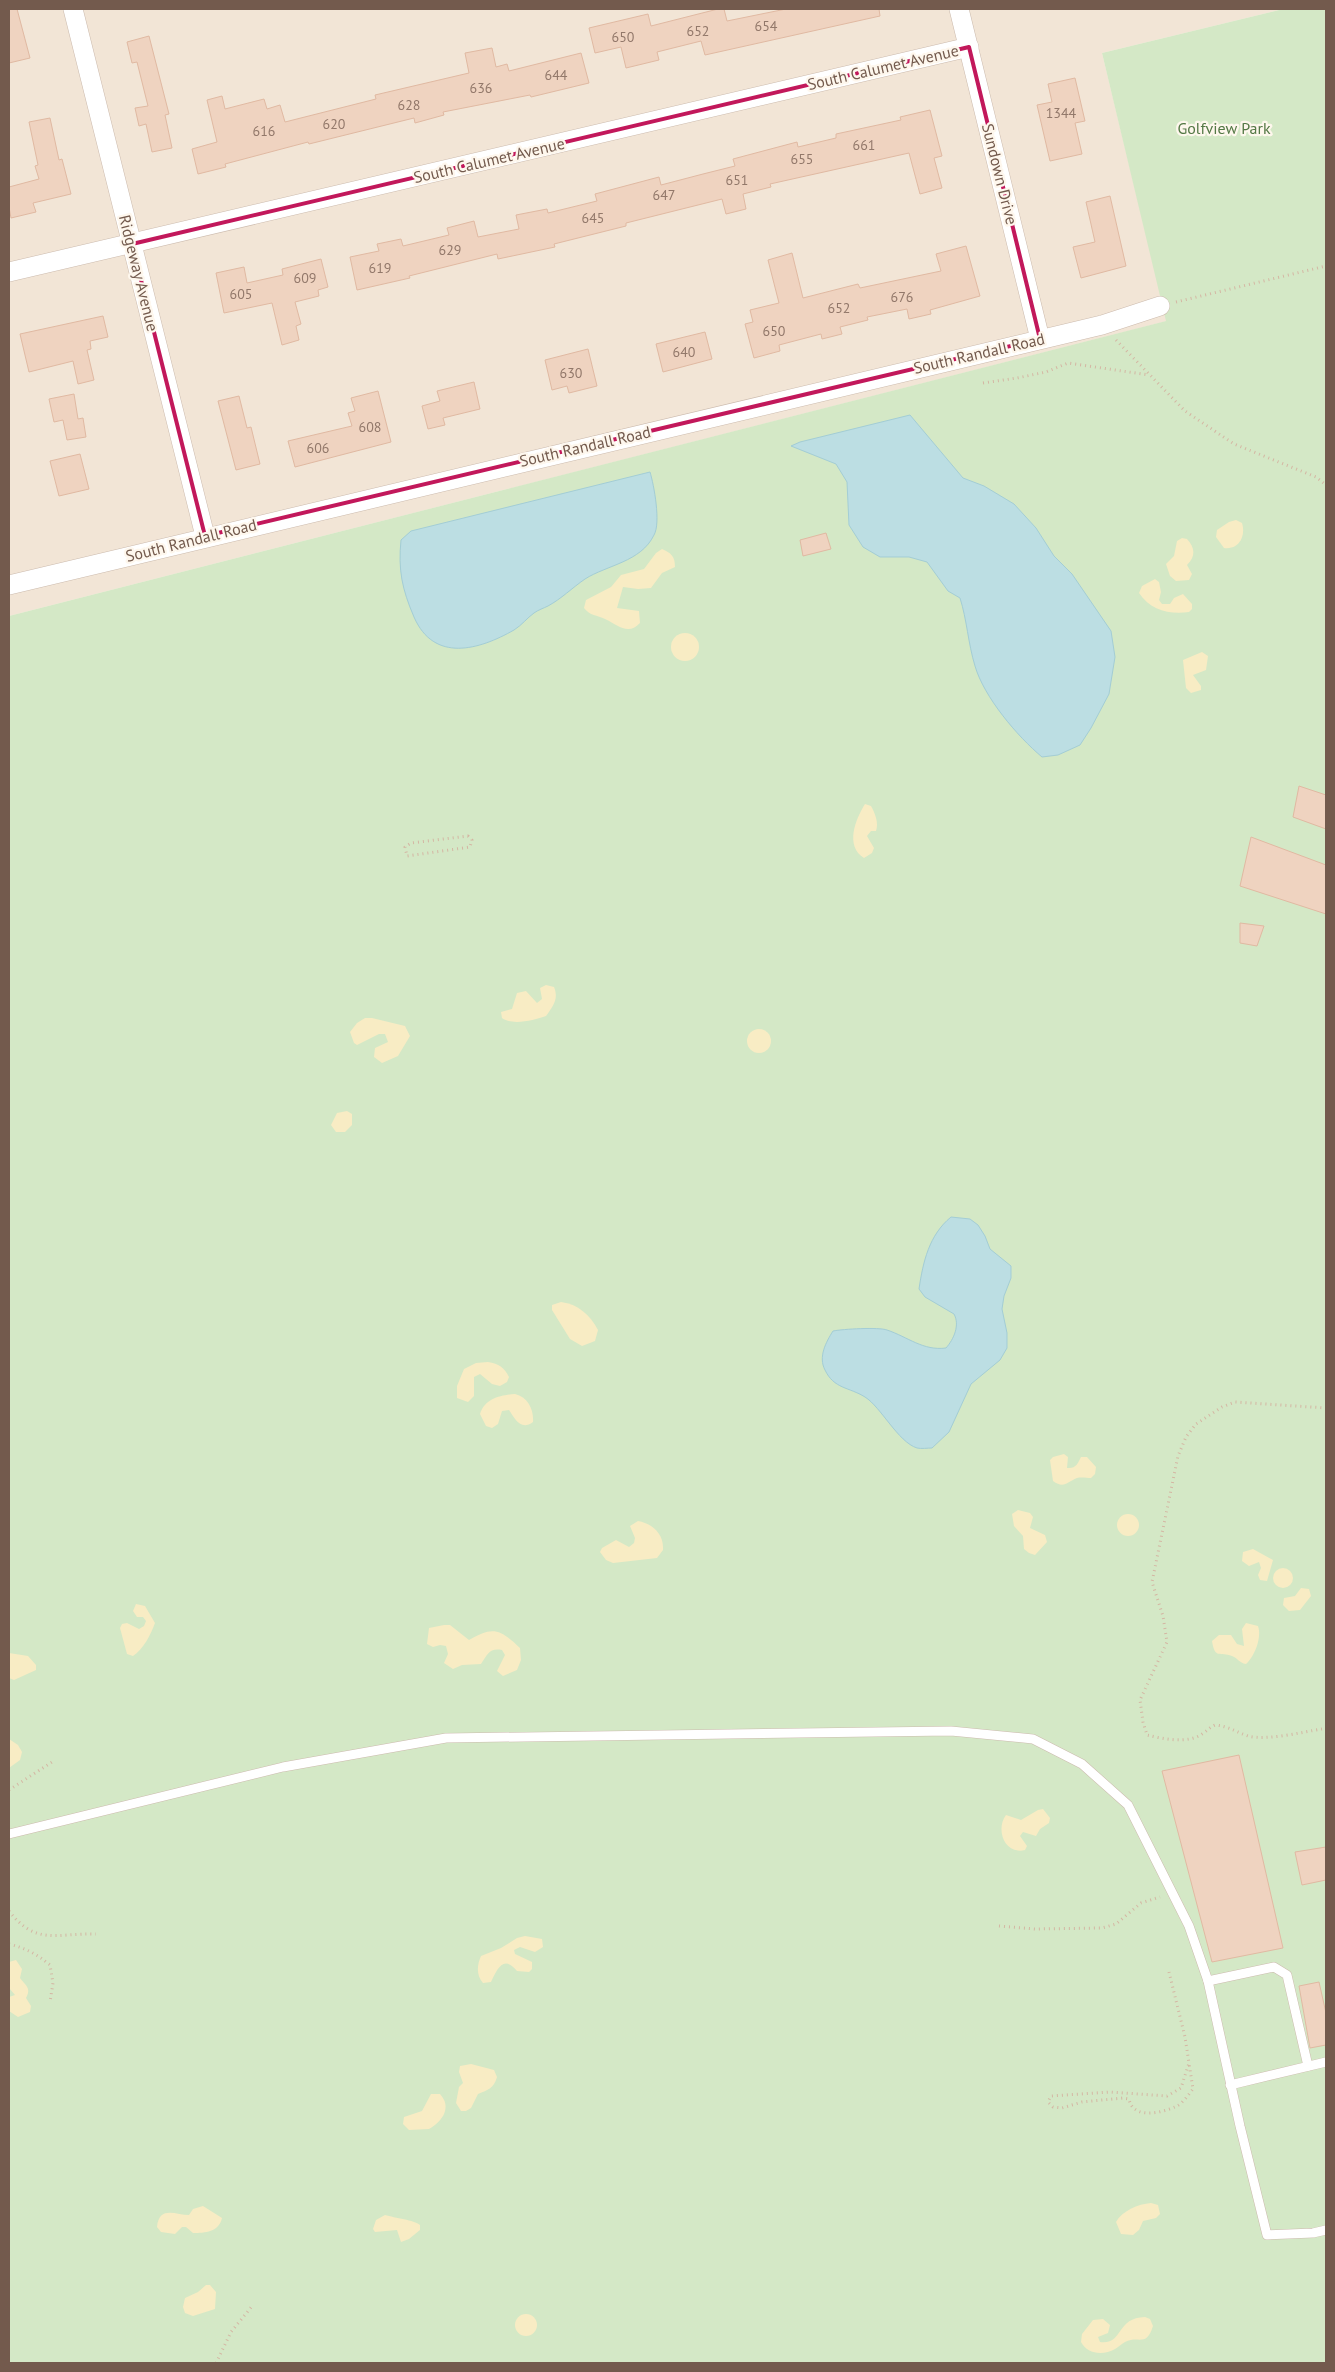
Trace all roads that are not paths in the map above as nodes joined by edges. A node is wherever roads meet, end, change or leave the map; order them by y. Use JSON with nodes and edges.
{"nodes":[{"id":1,"x":73,"y":9,"type":"edge"},
{"id":2,"x":959,"y":9,"type":"edge"},
{"id":3,"x":969,"y":47,"type":"junction"},
{"id":4,"x":132,"y":244,"type":"junction"},
{"id":5,"x":9,"y":272,"type":"edge"},
{"id":6,"x":1160,"y":306,"type":"road end"},
{"id":7,"x":1040,"y":339,"type":"junction"},
{"id":8,"x":205,"y":536,"type":"junction"},
{"id":9,"x":9,"y":585,"type":"edge"},
{"id":10,"x":9,"y":1834,"type":"edge"},
{"id":11,"x":1208,"y":1982,"type":"junction"},
{"id":12,"x":1326,"y":2062,"type":"edge"},
{"id":13,"x":1308,"y":2066,"type":"junction"},
{"id":14,"x":1230,"y":2085,"type":"junction"},
{"id":15,"x":1326,"y":2230,"type":"edge"}],
"edges":[{"from":1,"to":4,"type":"street","name":"Ridgeway Avenue"},
{"from":2,"to":3,"type":"street","name":"Sundown Drive"},
{"from":3,"to":4,"type":"street","name":"South Calumet Avenue"},
{"from":3,"to":7,"type":"street","name":"Sundown Drive"},
{"from":4,"to":5,"type":"street","name":"South Calumet Avenue"},
{"from":4,"to":8,"type":"street","name":"Ridgeway Avenue"},
{"from":6,"to":7,"type":"street","name":"South Randall Road"},
{"from":7,"to":8,"type":"street","name":"South Randall Road"},
{"from":8,"to":9,"type":"street","name":"South Randall Road"},
{"from":10,"to":11,"type":"lane"},
{"from":11,"to":13,"type":"lane"},
{"from":11,"to":14,"type":"lane"},
{"from":12,"to":13,"type":"lane"},
{"from":13,"to":14,"type":"lane"},
{"from":14,"to":15,"type":"lane"}]}
